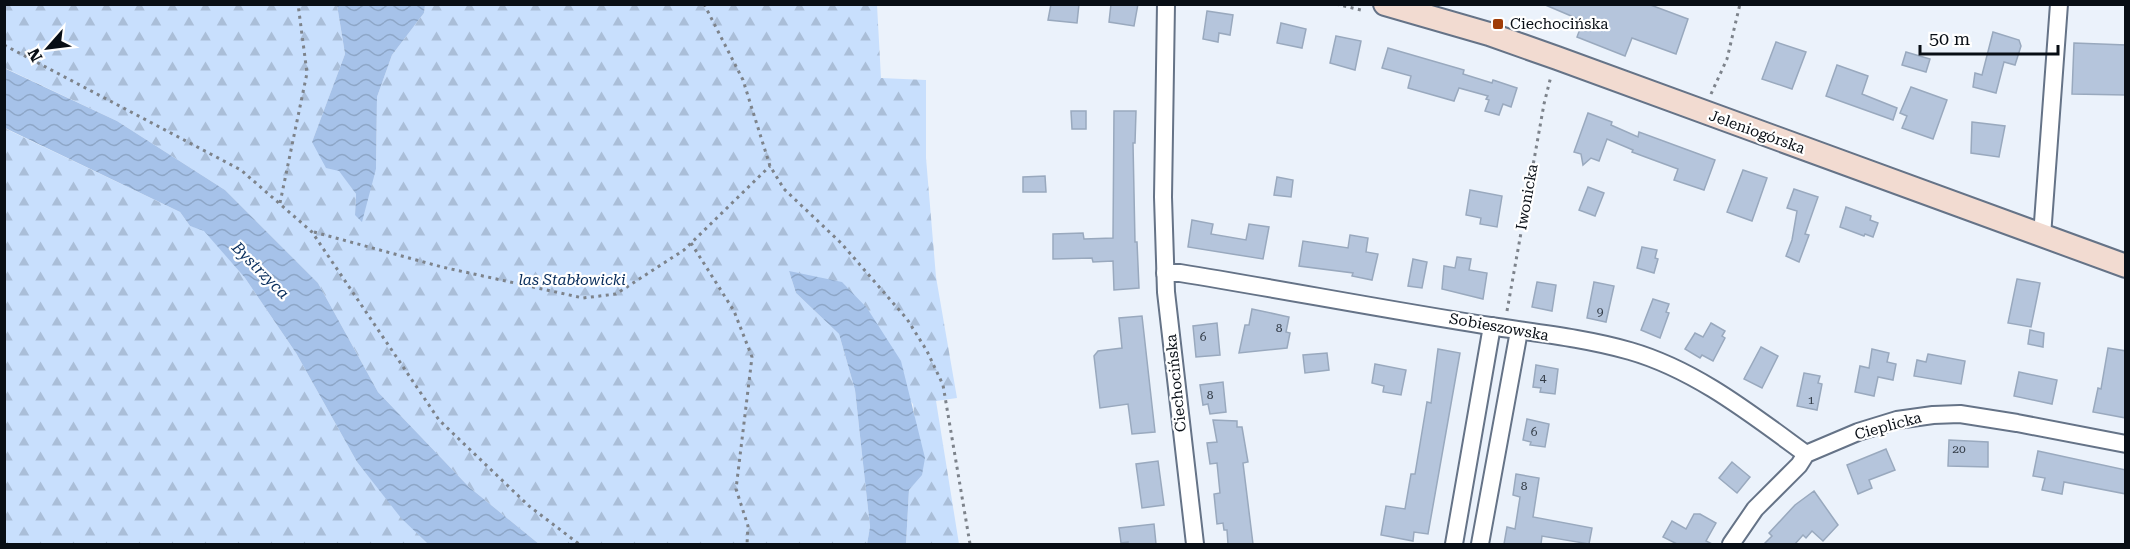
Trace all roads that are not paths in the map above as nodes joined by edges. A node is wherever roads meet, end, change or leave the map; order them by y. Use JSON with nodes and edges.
{"nodes":[{"id":1,"x":1166,"y":4,"type":"edge"},
{"id":2,"x":1385,"y":4,"type":"edge"},
{"id":3,"x":2060,"y":4,"type":"edge"},
{"id":4,"x":2042,"y":236,"type":"junction"},
{"id":5,"x":2126,"y":266,"type":"edge"},
{"id":6,"x":1165,"y":273,"type":"junction"},
{"id":7,"x":1505,"y":328,"type":"junction"},
{"id":8,"x":2126,"y":444,"type":"edge"},
{"id":9,"x":1806,"y":453,"type":"junction"},
{"id":10,"x":1195,"y":544,"type":"edge"},
{"id":11,"x":1454,"y":544,"type":"edge"},
{"id":12,"x":1480,"y":544,"type":"edge"},
{"id":13,"x":1731,"y":544,"type":"edge"}],
"edges":[{"from":1,"to":6,"type":"street","name":"Ciechocińska"},
{"from":2,"to":4,"type":"street","name":"Jeleniogórska"},
{"from":3,"to":4,"type":"street"},
{"from":4,"to":5,"type":"street","name":"Jeleniogórska"},
{"from":6,"to":7,"type":"street","name":"Sobieszowska"},
{"from":6,"to":10,"type":"street","name":"Ciechocińska"},
{"from":7,"to":9,"type":"street","name":"Sobieszowska"},
{"from":7,"to":11,"type":"street"},
{"from":7,"to":12,"type":"street"},
{"from":8,"to":9,"type":"street","name":"Cieplicka"},
{"from":9,"to":13,"type":"street","name":"Cieplicka"}]}
